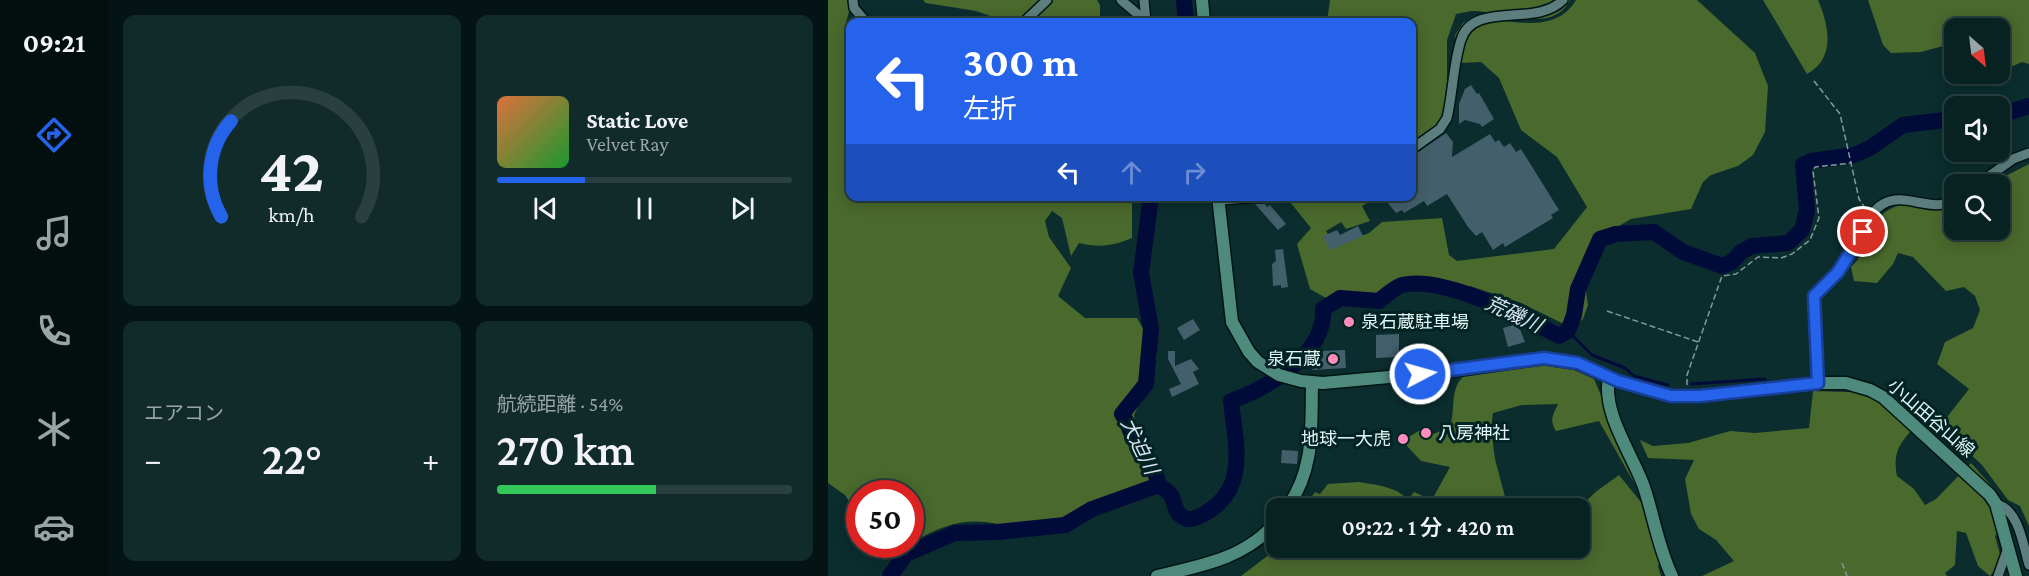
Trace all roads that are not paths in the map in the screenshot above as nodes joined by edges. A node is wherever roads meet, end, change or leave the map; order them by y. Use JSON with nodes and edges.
{"nodes":[{"id":1,"x":853,"y":0,"type":"edge"},
{"id":2,"x":1047,"y":0,"type":"edge"},
{"id":3,"x":1121,"y":0,"type":"edge"},
{"id":4,"x":1144,"y":0,"type":"edge"},
{"id":5,"x":1202,"y":0,"type":"edge"},
{"id":6,"x":1563,"y":0,"type":"edge"},
{"id":7,"x":863,"y":18,"type":"edge"},
{"id":8,"x":1028,"y":18,"type":"edge"},
{"id":9,"x":1142,"y":18,"type":"edge"},
{"id":10,"x":1146,"y":18,"type":"edge"},
{"id":11,"x":1204,"y":18,"type":"edge"},
{"id":12,"x":1416,"y":146,"type":"edge"},
{"id":13,"x":2029,"y":153,"type":"edge"},
{"id":14,"x":1992,"y":174,"type":"edge"},
{"id":15,"x":1219,"y":201,"type":"edge"},
{"id":16,"x":1944,"y":203,"type":"edge"},
{"id":17,"x":1609,"y":377,"type":"junction"},
{"id":18,"x":1312,"y":382,"type":"junction"},
{"id":19,"x":1818,"y":383,"type":"junction"},
{"id":20,"x":1294,"y":498,"type":"edge"},
{"id":21,"x":1996,"y":504,"type":"junction"},
{"id":22,"x":1266,"y":532,"type":"edge"},
{"id":23,"x":2008,"y":548,"type":"junction"},
{"id":24,"x":2029,"y":565,"type":"edge"},
{"id":25,"x":1157,"y":576,"type":"edge"},
{"id":26,"x":1672,"y":576,"type":"edge"},
{"id":27,"x":1998,"y":576,"type":"edge"},
{"id":28,"x":2016,"y":576,"type":"edge"}],
"edges":[{"from":1,"to":7,"type":"street"},
{"from":2,"to":8,"type":"street"},
{"from":3,"to":9,"type":"street"},
{"from":4,"to":10,"type":"street"},
{"from":5,"to":11,"type":"main road"},
{"from":6,"to":12,"type":"street"},
{"from":13,"to":14,"type":"street"},
{"from":15,"to":18,"type":"main road","name":"小山田谷山線"},
{"from":16,"to":19,"type":"street"},
{"from":17,"to":18,"type":"main road","name":"小山田谷山線"},
{"from":17,"to":19,"type":"main road","name":"小山田谷山線"},
{"from":17,"to":26,"type":"main road"},
{"from":18,"to":20,"type":"main road"},
{"from":19,"to":21,"type":"main road","name":"小山田谷山線"},
{"from":21,"to":23,"type":"main road","name":"小山田谷山線"},
{"from":21,"to":24,"type":"street"},
{"from":22,"to":25,"type":"main road"},
{"from":23,"to":27,"type":"street"},
{"from":23,"to":28,"type":"main road","name":"小山田谷山線"}]}
